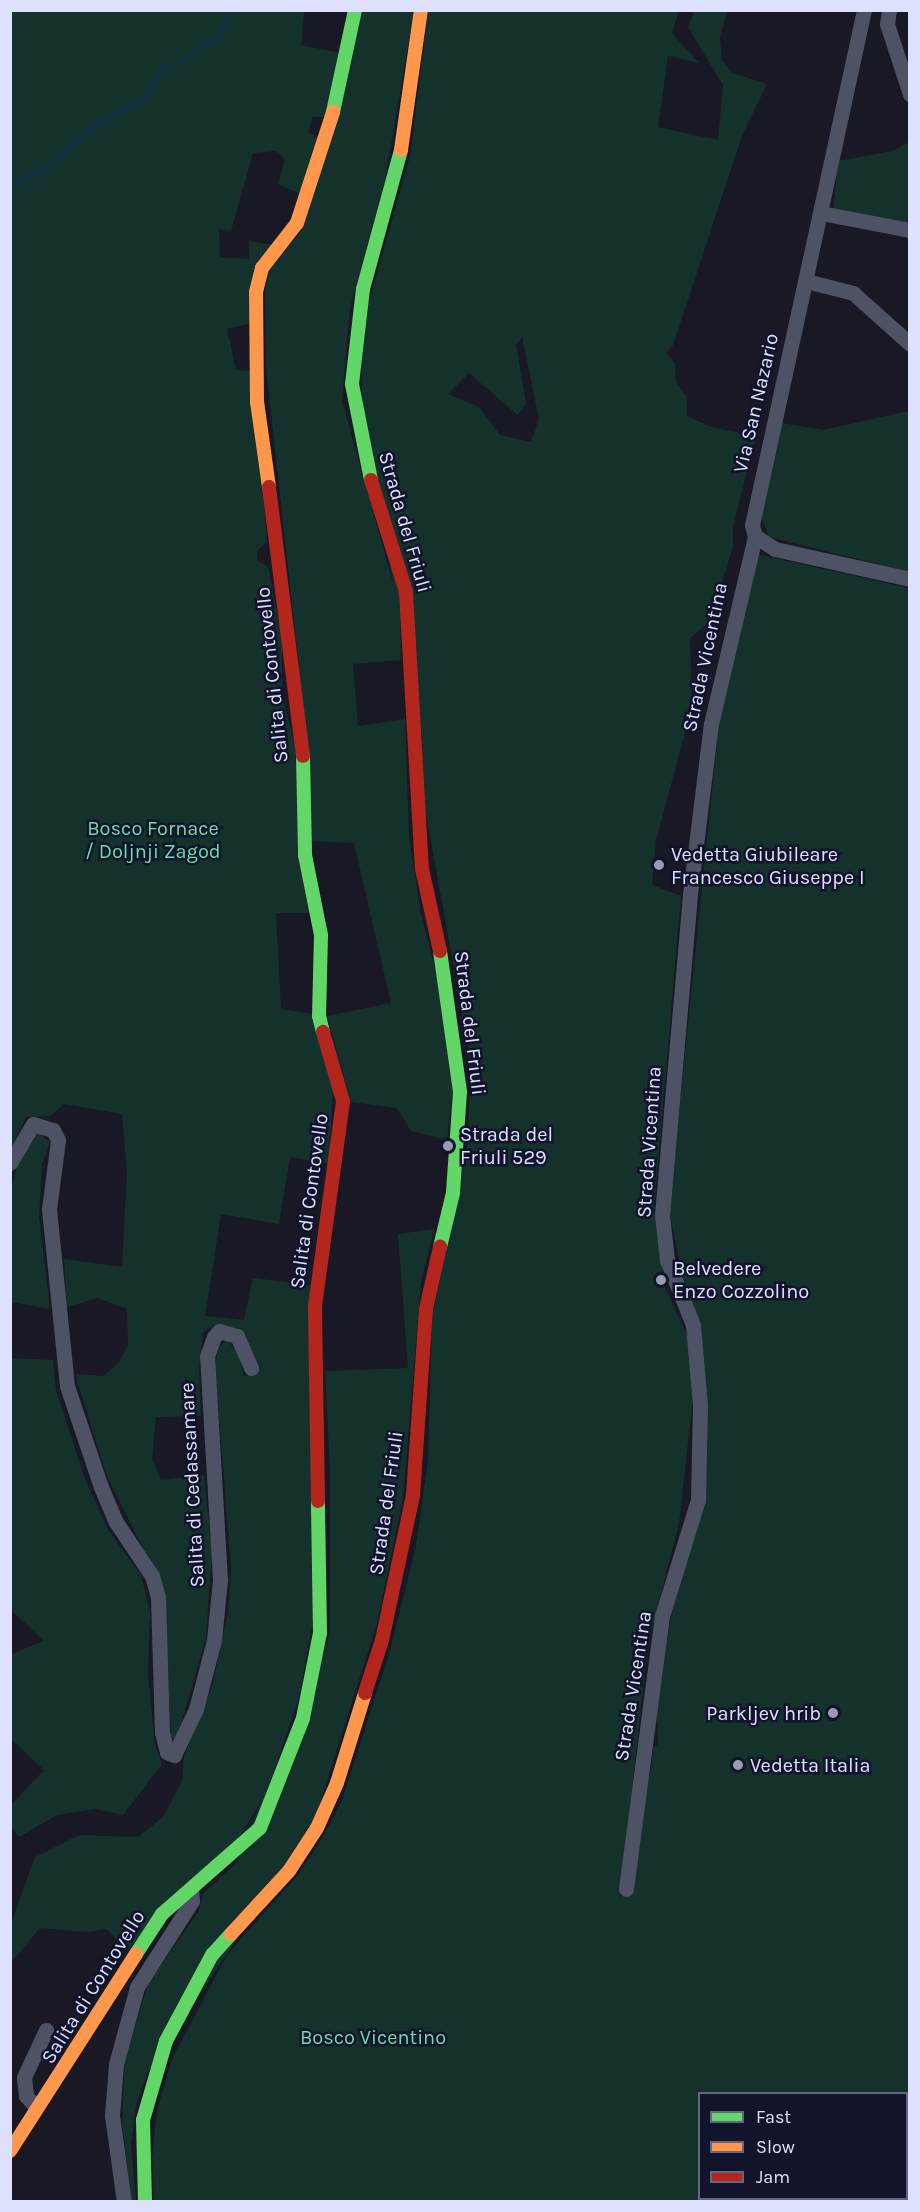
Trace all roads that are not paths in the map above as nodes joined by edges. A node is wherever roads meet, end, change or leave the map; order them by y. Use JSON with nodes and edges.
{"nodes":[{"id":1,"x":355,"y":10,"type":"edge"},
{"id":2,"x":421,"y":10,"type":"edge"},
{"id":3,"x":864,"y":10,"type":"edge"},
{"id":4,"x":890,"y":10,"type":"edge"},
{"id":5,"x":909,"y":94,"type":"edge"},
{"id":6,"x":821,"y":213,"type":"junction"},
{"id":7,"x":909,"y":231,"type":"edge"},
{"id":8,"x":806,"y":281,"type":"junction"},
{"id":9,"x":909,"y":344,"type":"edge"},
{"id":10,"x":755,"y":536,"type":"junction"},
{"id":11,"x":909,"y":579,"type":"edge"},
{"id":12,"x":10,"y":1163,"type":"edge"},
{"id":13,"x":251,"y":1368,"type":"dead end"},
{"id":14,"x":626,"y":1889,"type":"dead end"},
{"id":15,"x":191,"y":1890,"type":"junction"},
{"id":16,"x":46,"y":2030,"type":"dead end"},
{"id":17,"x":36,"y":2107,"type":"junction"},
{"id":18,"x":10,"y":2151,"type":"edge"},
{"id":19,"x":124,"y":2202,"type":"edge"},
{"id":20,"x":144,"y":2202,"type":"edge"}],
"edges":[{"from":1,"to":15,"type":"main road","name":"Salita di Contovello"},
{"from":2,"to":20,"type":"main road","name":"Strada del Friuli"},
{"from":3,"to":6,"type":"street","name":"Via San Nazario"},
{"from":4,"to":5,"type":"street"},
{"from":6,"to":7,"type":"street"},
{"from":6,"to":8,"type":"street","name":"Via San Nazario"},
{"from":8,"to":9,"type":"street"},
{"from":8,"to":10,"type":"street","name":"Via San Nazario"},
{"from":10,"to":11,"type":"street"},
{"from":10,"to":14,"type":"street","name":"Strada Vicentina"},
{"from":12,"to":13,"type":"street","name":"Salita di Cedassamare"},
{"from":15,"to":17,"type":"main road","name":"Salita di Contovello"},
{"from":15,"to":19,"type":"street"},
{"from":16,"to":17,"type":"street"},
{"from":17,"to":18,"type":"main road","name":"Salita di Contovello"}]}
